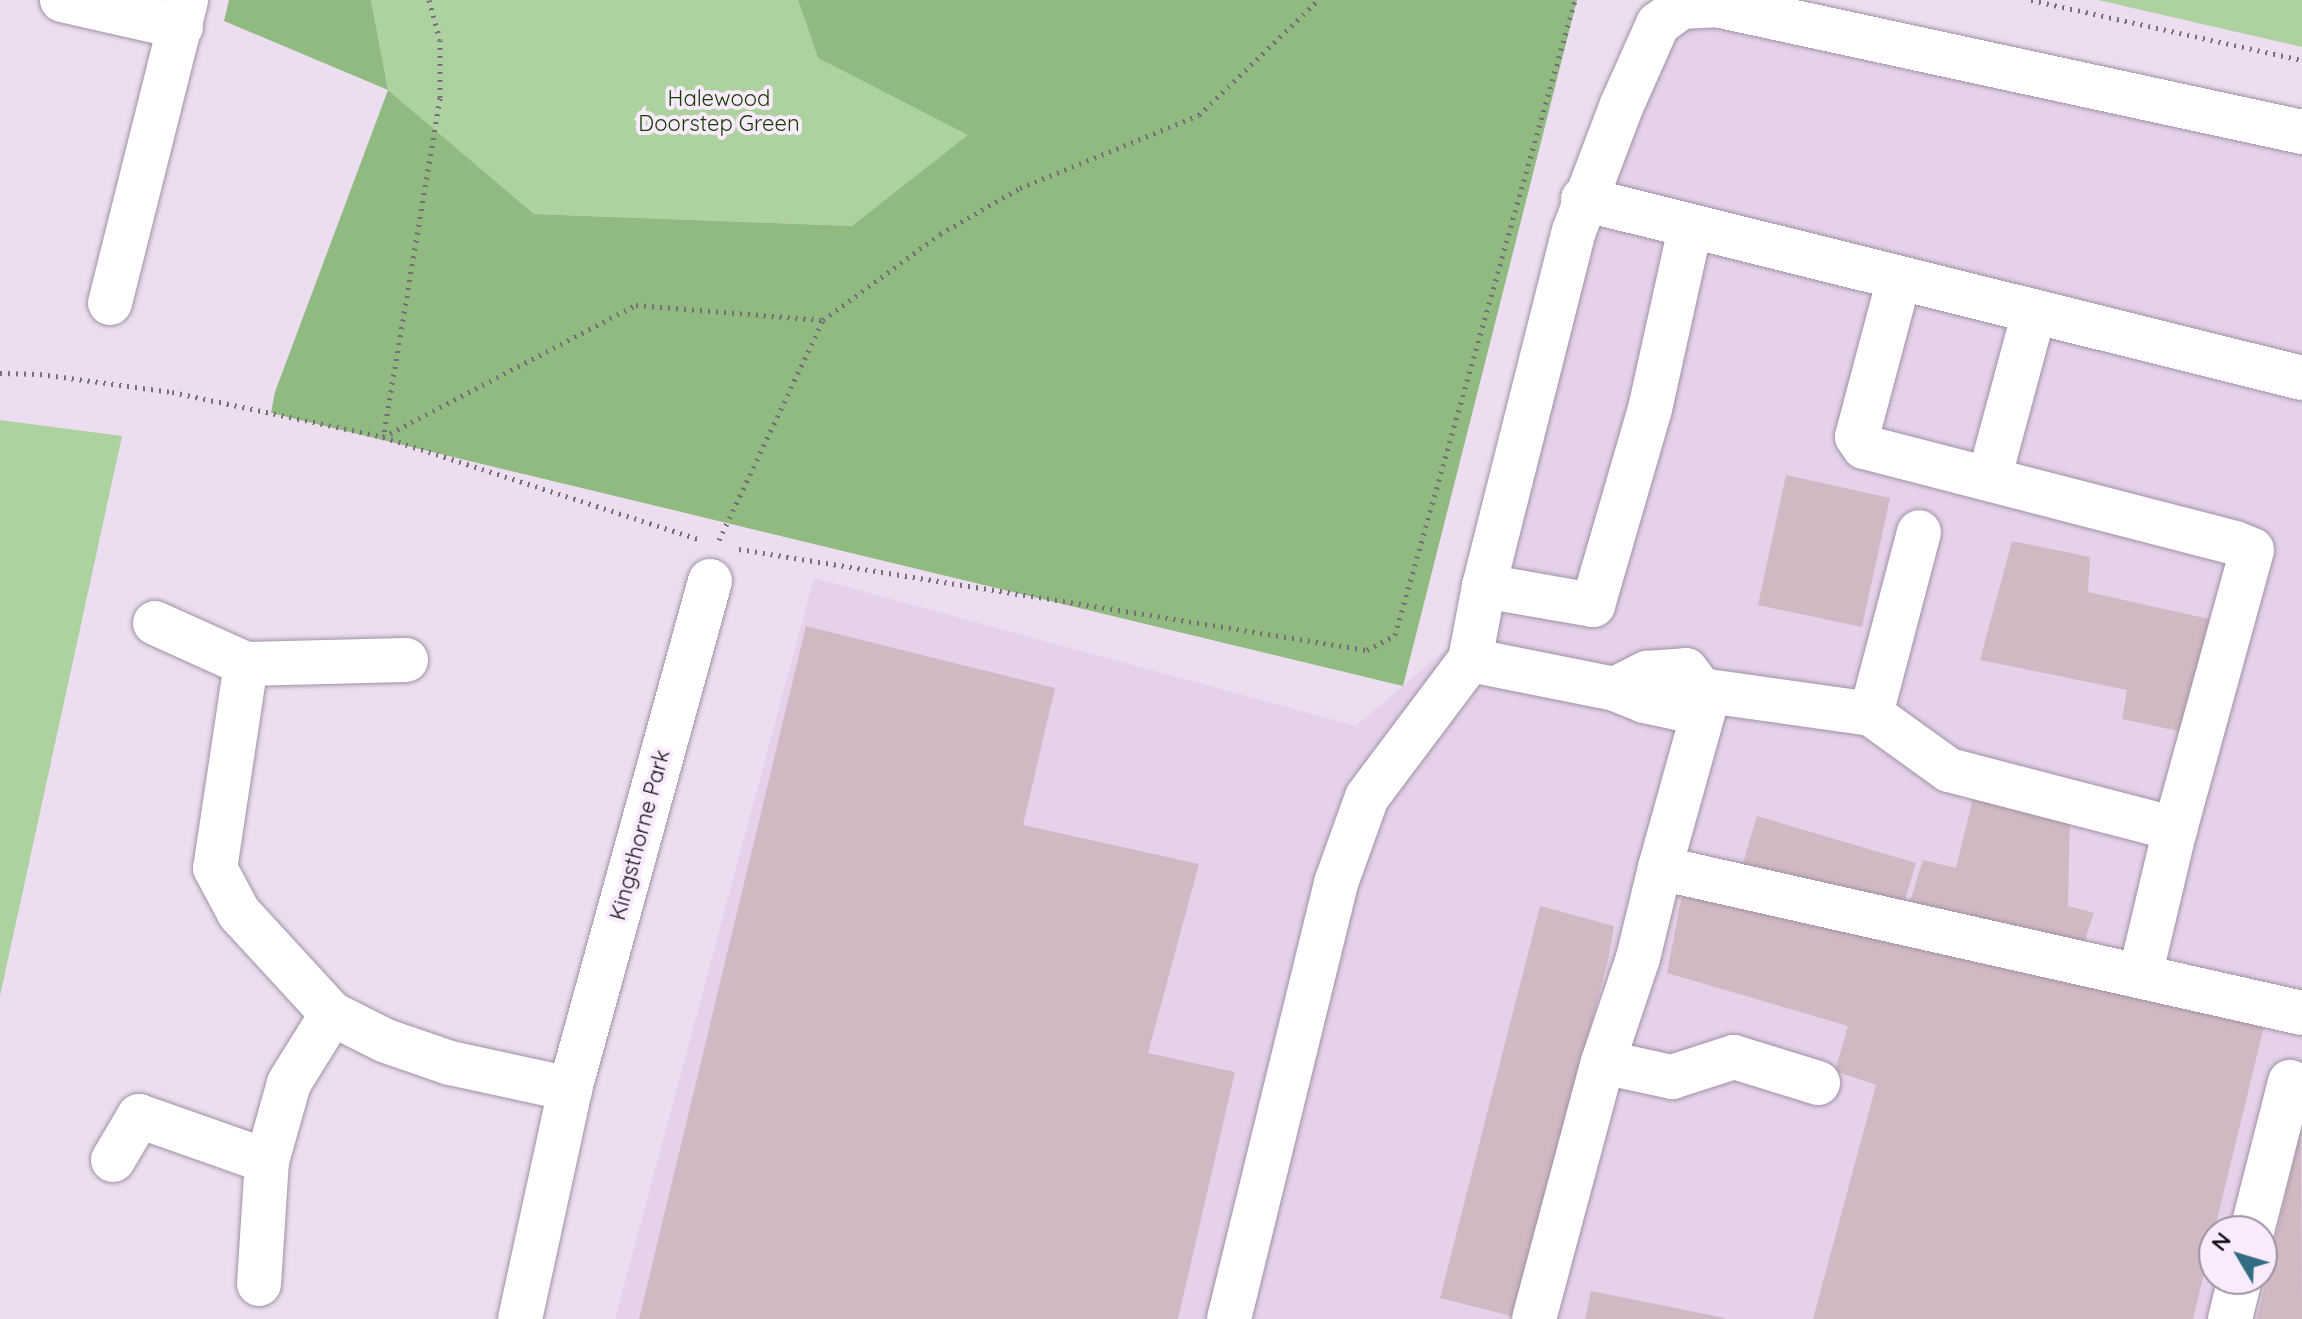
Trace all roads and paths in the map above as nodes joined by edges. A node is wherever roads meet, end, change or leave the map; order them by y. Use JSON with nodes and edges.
{"nodes":[{"id":1,"x":62,"y":0,"type":"edge"},
{"id":2,"x":429,"y":0,"type":"edge"},
{"id":3,"x":1318,"y":0,"type":"edge"},
{"id":4,"x":1575,"y":0,"type":"edge"},
{"id":5,"x":2031,"y":0,"type":"edge"},
{"id":6,"x":184,"y":13,"type":"edge"},
{"id":7,"x":2302,"y":60,"type":"edge"},
{"id":8,"x":2302,"y":132,"type":"edge"},
{"id":9,"x":1583,"y":199,"type":"junction"},
{"id":10,"x":1690,"y":228,"type":"junction"},
{"id":11,"x":1899,"y":279,"type":"junction"},
{"id":12,"x":110,"y":303,"type":"dead end"},
{"id":13,"x":2034,"y":312,"type":"junction"},
{"id":14,"x":823,"y":320,"type":"junction"},
{"id":15,"x":0,"y":373,"type":"edge"},
{"id":16,"x":2302,"y":378,"type":"edge"},
{"id":17,"x":383,"y":437,"type":"junction"},
{"id":18,"x":1989,"y":479,"type":"junction"},
{"id":19,"x":1919,"y":532,"type":"dead end"},
{"id":20,"x":706,"y":561,"type":"joint"},
{"id":21,"x":1484,"y":586,"type":"junction"},
{"id":22,"x":155,"y":623,"type":"dead end"},
{"id":23,"x":406,"y":660,"type":"dead end"},
{"id":24,"x":1470,"y":660,"type":"junction"},
{"id":25,"x":246,"y":664,"type":"junction"},
{"id":26,"x":1705,"y":691,"type":"junction"},
{"id":27,"x":1871,"y":714,"type":"junction"},
{"id":28,"x":2175,"y":829,"type":"junction"},
{"id":29,"x":1660,"y":868,"type":"junction"},
{"id":30,"x":2140,"y":976,"type":"junction"},
{"id":31,"x":2302,"y":1013,"type":"edge"},
{"id":32,"x":332,"y":1014,"type":"junction"},
{"id":33,"x":1603,"y":1062,"type":"junction"},
{"id":34,"x":2290,"y":1082,"type":"dead end"},
{"id":35,"x":1818,"y":1083,"type":"dead end"},
{"id":36,"x":570,"y":1089,"type":"junction"},
{"id":37,"x":113,"y":1160,"type":"dead end"},
{"id":38,"x":267,"y":1161,"type":"junction"},
{"id":39,"x":2256,"y":1215,"type":"edge"},
{"id":40,"x":259,"y":1284,"type":"dead end"},
{"id":41,"x":2236,"y":1295,"type":"edge"},
{"id":42,"x":520,"y":1319,"type":"edge"},
{"id":43,"x":1229,"y":1319,"type":"edge"},
{"id":44,"x":1534,"y":1319,"type":"edge"},
{"id":45,"x":2230,"y":1319,"type":"edge"}],
"edges":[{"from":1,"to":6,"type":"street"},
{"from":2,"to":17,"type":"path"},
{"from":3,"to":14,"type":"path"},
{"from":4,"to":14,"type":"path"},
{"from":5,"to":7,"type":"path"},
{"from":6,"to":12,"type":"street"},
{"from":8,"to":9,"type":"street"},
{"from":9,"to":10,"type":"street"},
{"from":9,"to":21,"type":"street"},
{"from":10,"to":11,"type":"street"},
{"from":10,"to":21,"type":"street"},
{"from":11,"to":13,"type":"street"},
{"from":11,"to":18,"type":"street"},
{"from":13,"to":16,"type":"street"},
{"from":13,"to":18,"type":"street"},
{"from":14,"to":17,"type":"path"},
{"from":15,"to":17,"type":"path"},
{"from":17,"to":20,"type":"path"},
{"from":18,"to":28,"type":"street"},
{"from":19,"to":27,"type":"street"},
{"from":20,"to":36,"type":"street","name":"Kingsthorne Park"},
{"from":21,"to":24,"type":"street"},
{"from":22,"to":25,"type":"street"},
{"from":23,"to":25,"type":"street"},
{"from":24,"to":26,"type":"street"},
{"from":24,"to":43,"type":"street"},
{"from":25,"to":32,"type":"street"},
{"from":26,"to":27,"type":"street"},
{"from":26,"to":29,"type":"street"},
{"from":27,"to":28,"type":"street"},
{"from":28,"to":30,"type":"street"},
{"from":29,"to":30,"type":"street"},
{"from":29,"to":33,"type":"street"},
{"from":30,"to":31,"type":"street"},
{"from":32,"to":36,"type":"street"},
{"from":32,"to":38,"type":"street"},
{"from":33,"to":35,"type":"street"},
{"from":33,"to":44,"type":"street"},
{"from":34,"to":39,"type":"street"},
{"from":36,"to":42,"type":"street","name":"Kingsthorne Park"},
{"from":37,"to":38,"type":"street"},
{"from":38,"to":40,"type":"street"},
{"from":41,"to":45,"type":"street"}]}
